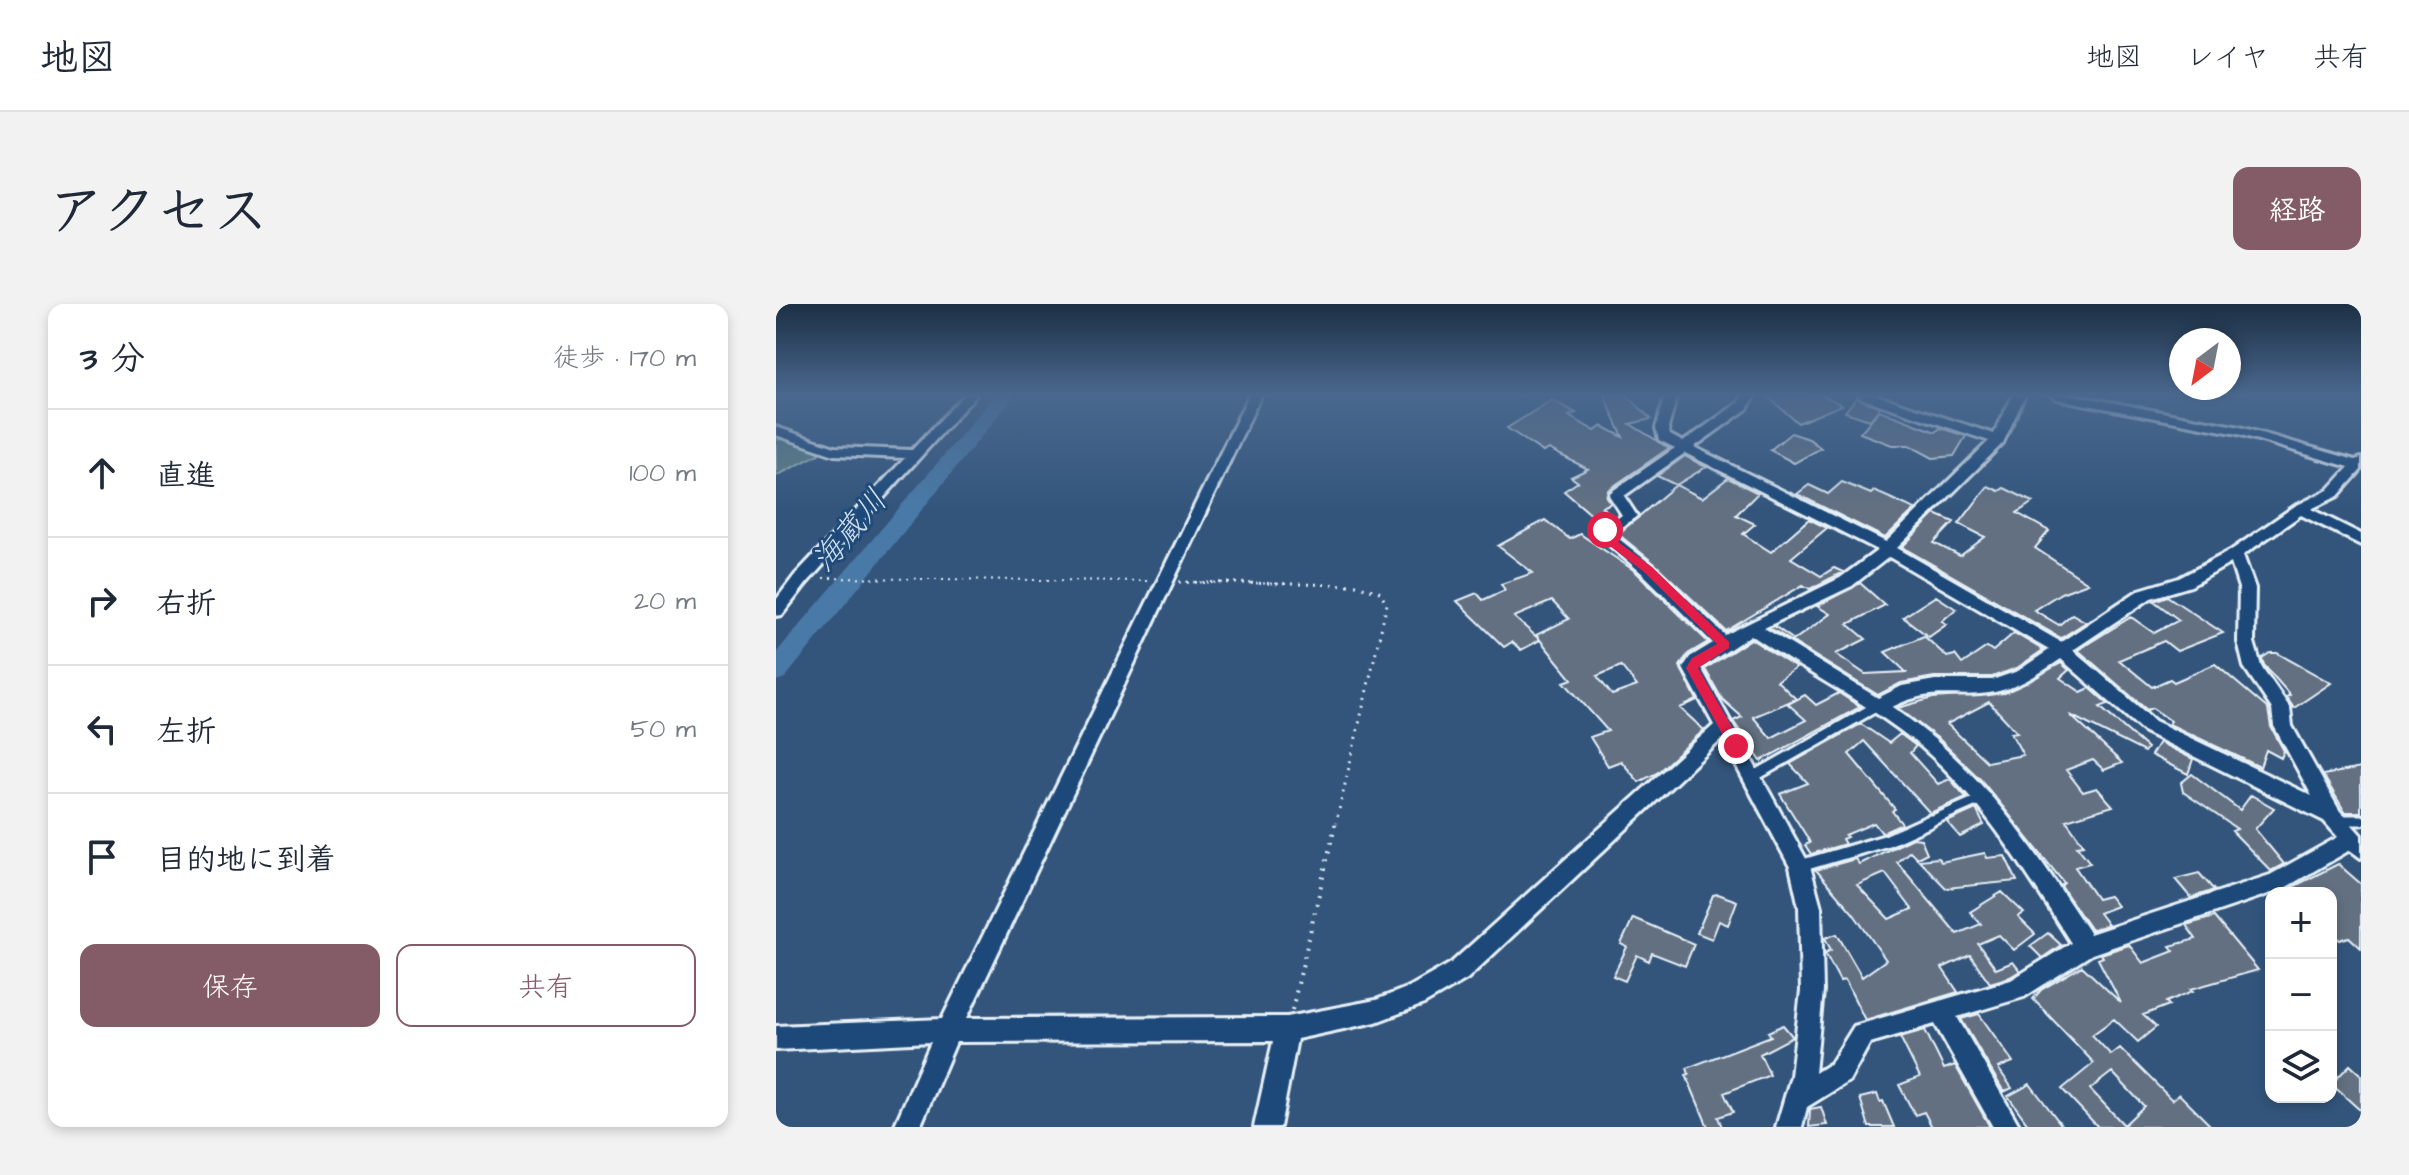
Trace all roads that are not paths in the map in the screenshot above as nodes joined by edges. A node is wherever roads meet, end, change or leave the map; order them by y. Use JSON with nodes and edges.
{"nodes":[{"id":1,"x":783,"y":433,"type":"edge"},
{"id":2,"x":935,"y":433,"type":"edge"},
{"id":3,"x":1236,"y":433,"type":"edge"},
{"id":4,"x":1663,"y":433,"type":"edge"},
{"id":5,"x":1702,"y":433,"type":"edge"},
{"id":6,"x":1979,"y":433,"type":"edge"},
{"id":7,"x":2001,"y":433,"type":"edge"},
{"id":8,"x":2249,"y":433,"type":"edge"},
{"id":9,"x":1998,"y":440,"type":"junction"},
{"id":10,"x":1682,"y":447,"type":"junction"},
{"id":11,"x":917,"y":454,"type":"junction"},
{"id":12,"x":2360,"y":464,"type":"edge"},
{"id":13,"x":2300,"y":509,"type":"junction"},
{"id":14,"x":2361,"y":540,"type":"edge"},
{"id":15,"x":1889,"y":550,"type":"junction"},
{"id":16,"x":2235,"y":554,"type":"junction"},
{"id":17,"x":776,"y":611,"type":"edge"},
{"id":18,"x":1751,"y":627,"type":"junction"},
{"id":19,"x":1725,"y":645,"type":"junction"},
{"id":20,"x":2062,"y":650,"type":"junction"},
{"id":21,"x":1877,"y":706,"type":"junction"},
{"id":22,"x":1725,"y":725,"type":"junction"},
{"id":23,"x":1753,"y":777,"type":"junction"},
{"id":24,"x":1981,"y":799,"type":"junction"},
{"id":25,"x":2333,"y":818,"type":"junction"},
{"id":26,"x":2361,"y":820,"type":"edge"},
{"id":27,"x":2355,"y":844,"type":"edge"},
{"id":28,"x":1800,"y":866,"type":"junction"},
{"id":29,"x":2085,"y":946,"type":"junction"},
{"id":30,"x":1942,"y":1013,"type":"junction"},
{"id":31,"x":1287,"y":1029,"type":"junction"},
{"id":32,"x":949,"y":1030,"type":"junction"},
{"id":33,"x":776,"y":1038,"type":"edge"},
{"id":34,"x":1799,"y":1098,"type":"junction"},
{"id":35,"x":907,"y":1127,"type":"edge"},
{"id":36,"x":1267,"y":1127,"type":"edge"},
{"id":37,"x":1789,"y":1127,"type":"edge"},
{"id":38,"x":2007,"y":1127,"type":"edge"}],
"edges":[{"from":1,"to":11,"type":"street"},
{"from":2,"to":11,"type":"street"},
{"from":3,"to":32,"type":"street"},
{"from":4,"to":10,"type":"street"},
{"from":5,"to":10,"type":"street"},
{"from":6,"to":9,"type":"street"},
{"from":7,"to":9,"type":"street"},
{"from":8,"to":12,"type":"street"},
{"from":9,"to":15,"type":"street"},
{"from":10,"to":15,"type":"street"},
{"from":10,"to":19,"type":"street"},
{"from":11,"to":17,"type":"street"},
{"from":12,"to":13,"type":"street"},
{"from":13,"to":14,"type":"street"},
{"from":13,"to":16,"type":"street"},
{"from":15,"to":18,"type":"street"},
{"from":15,"to":20,"type":"street"},
{"from":16,"to":20,"type":"street"},
{"from":16,"to":25,"type":"street"},
{"from":18,"to":19,"type":"street"},
{"from":18,"to":21,"type":"street"},
{"from":19,"to":22,"type":"street"},
{"from":20,"to":21,"type":"street"},
{"from":20,"to":25,"type":"street"},
{"from":21,"to":23,"type":"lane"},
{"from":21,"to":24,"type":"street"},
{"from":22,"to":23,"type":"street"},
{"from":22,"to":31,"type":"street"},
{"from":23,"to":28,"type":"street"},
{"from":24,"to":28,"type":"lane"},
{"from":24,"to":29,"type":"street"},
{"from":25,"to":26,"type":"lane"},
{"from":25,"to":27,"type":"street"},
{"from":27,"to":29,"type":"street"},
{"from":28,"to":34,"type":"street"},
{"from":29,"to":30,"type":"street"},
{"from":30,"to":34,"type":"street"},
{"from":30,"to":38,"type":"street"},
{"from":31,"to":32,"type":"street"},
{"from":31,"to":36,"type":"street"},
{"from":32,"to":33,"type":"street"},
{"from":32,"to":35,"type":"street"},
{"from":34,"to":37,"type":"street"}]}
